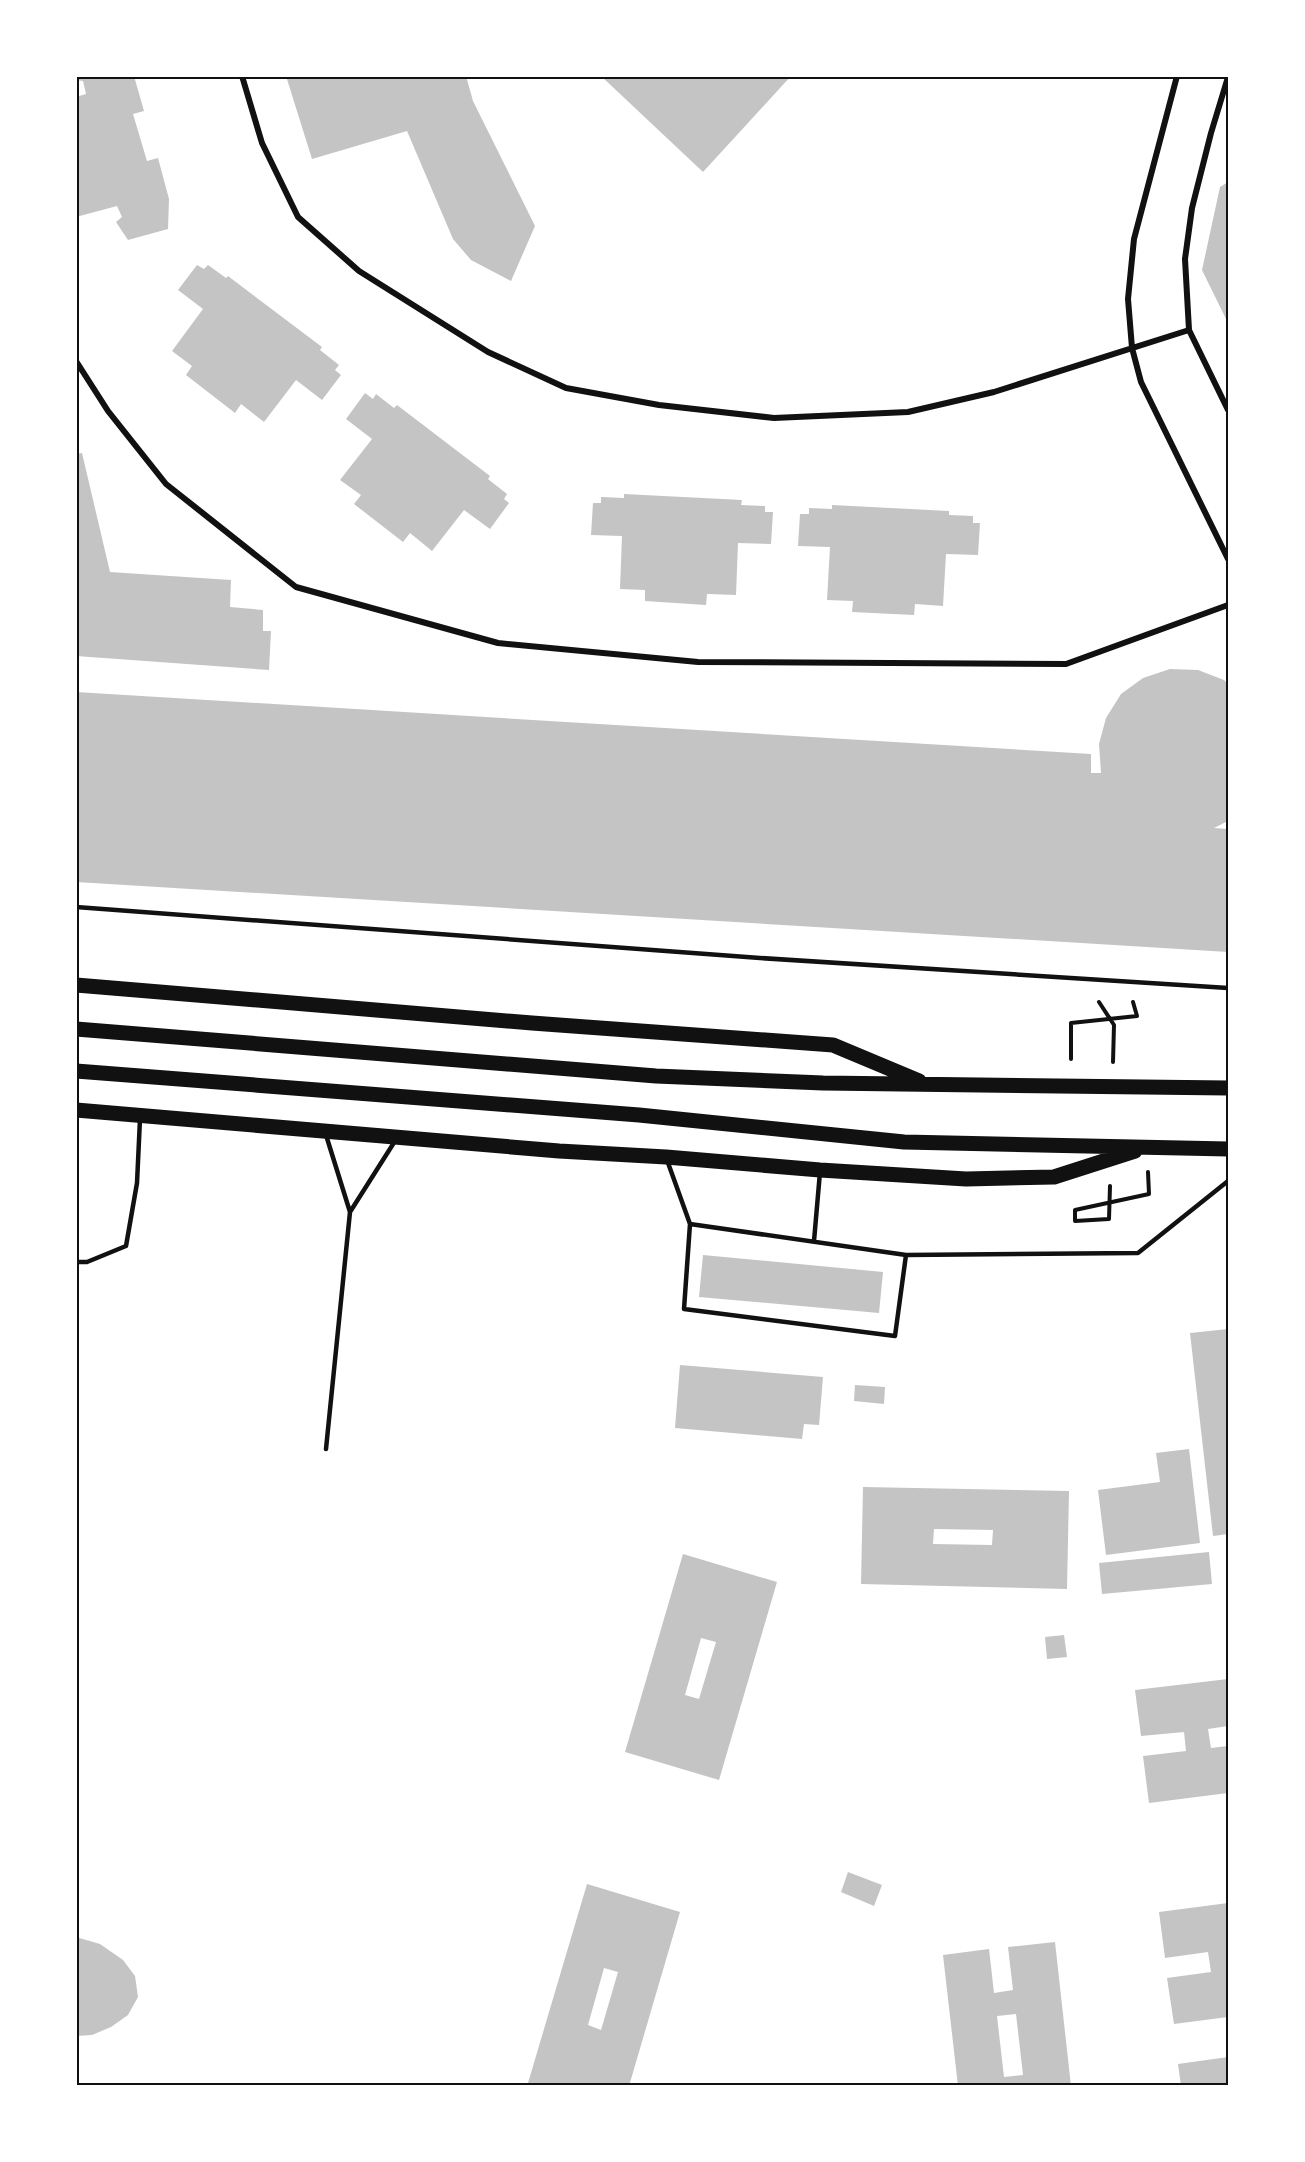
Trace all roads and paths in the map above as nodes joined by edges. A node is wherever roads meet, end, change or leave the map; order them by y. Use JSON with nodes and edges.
{"nodes":[{"id":1,"x":243,"y":76,"type":"edge"},
{"id":2,"x":1177,"y":76,"type":"edge"},
{"id":3,"x":1228,"y":77,"type":"edge"},
{"id":4,"x":1189,"y":330,"type":"junction"},
{"id":5,"x":1132,"y":348,"type":"junction"},
{"id":6,"x":76,"y":361,"type":"edge"},
{"id":7,"x":1228,"y":410,"type":"edge"},
{"id":8,"x":1228,"y":558,"type":"edge"},
{"id":9,"x":1228,"y":604,"type":"edge"},
{"id":10,"x":76,"y":907,"type":"edge"},
{"id":11,"x":76,"y":985,"type":"edge"},
{"id":12,"x":1228,"y":988,"type":"edge"},
{"id":13,"x":1132,"y":998,"type":"dead end"},
{"id":14,"x":1109,"y":999,"type":"dead end"},
{"id":15,"x":1098,"y":1000,"type":"dead end"},
{"id":16,"x":76,"y":1029,"type":"edge"},
{"id":17,"x":76,"y":1071,"type":"edge"},
{"id":18,"x":928,"y":1085,"type":"junction"},
{"id":19,"x":1071,"y":1087,"type":"junction"},
{"id":20,"x":1228,"y":1088,"type":"edge"},
{"id":21,"x":76,"y":1110,"type":"edge"},
{"id":22,"x":140,"y":1116,"type":"junction"},
{"id":23,"x":325,"y":1131,"type":"junction"},
{"id":24,"x":397,"y":1138,"type":"junction"},
{"id":25,"x":1147,"y":1148,"type":"junction"},
{"id":26,"x":1228,"y":1149,"type":"edge"},
{"id":27,"x":666,"y":1157,"type":"junction"},
{"id":28,"x":820,"y":1170,"type":"junction"},
{"id":29,"x":1228,"y":1182,"type":"edge"},
{"id":30,"x":1149,"y":1194,"type":"dead end"},
{"id":31,"x":350,"y":1212,"type":"junction"},
{"id":32,"x":1109,"y":1219,"type":"dead end"},
{"id":33,"x":690,"y":1224,"type":"junction"},
{"id":34,"x":814,"y":1241,"type":"junction"},
{"id":35,"x":906,"y":1255,"type":"junction"},
{"id":36,"x":76,"y":1262,"type":"edge"},
{"id":37,"x":327,"y":1449,"type":"dead end"}],
"edges":[{"from":1,"to":5,"type":"street"},
{"from":2,"to":5,"type":"street"},
{"from":3,"to":4,"type":"street"},
{"from":4,"to":5,"type":"street"},
{"from":4,"to":7,"type":"street"},
{"from":5,"to":8,"type":"street"},
{"from":6,"to":9,"type":"street"},
{"from":10,"to":12,"type":"lane"},
{"from":11,"to":18,"type":"main road"},
{"from":13,"to":19,"type":"path"},
{"from":14,"to":15,"type":"path"},
{"from":16,"to":18,"type":"main road"},
{"from":17,"to":25,"type":"main road"},
{"from":18,"to":19,"type":"main road"},
{"from":19,"to":20,"type":"main road"},
{"from":21,"to":22,"type":"main road"},
{"from":22,"to":23,"type":"main road"},
{"from":22,"to":36,"type":"lane"},
{"from":23,"to":24,"type":"main road"},
{"from":23,"to":31,"type":"lane"},
{"from":24,"to":27,"type":"main road"},
{"from":24,"to":31,"type":"lane"},
{"from":25,"to":26,"type":"main road"},
{"from":25,"to":28,"type":"main road"},
{"from":27,"to":28,"type":"main road"},
{"from":27,"to":33,"type":"lane"},
{"from":28,"to":34,"type":"lane"},
{"from":29,"to":35,"type":"lane"},
{"from":30,"to":32,"type":"path"},
{"from":31,"to":37,"type":"lane"},
{"from":33,"to":34,"type":"lane"},
{"from":33,"to":35,"type":"lane"},
{"from":34,"to":35,"type":"lane"}]}
